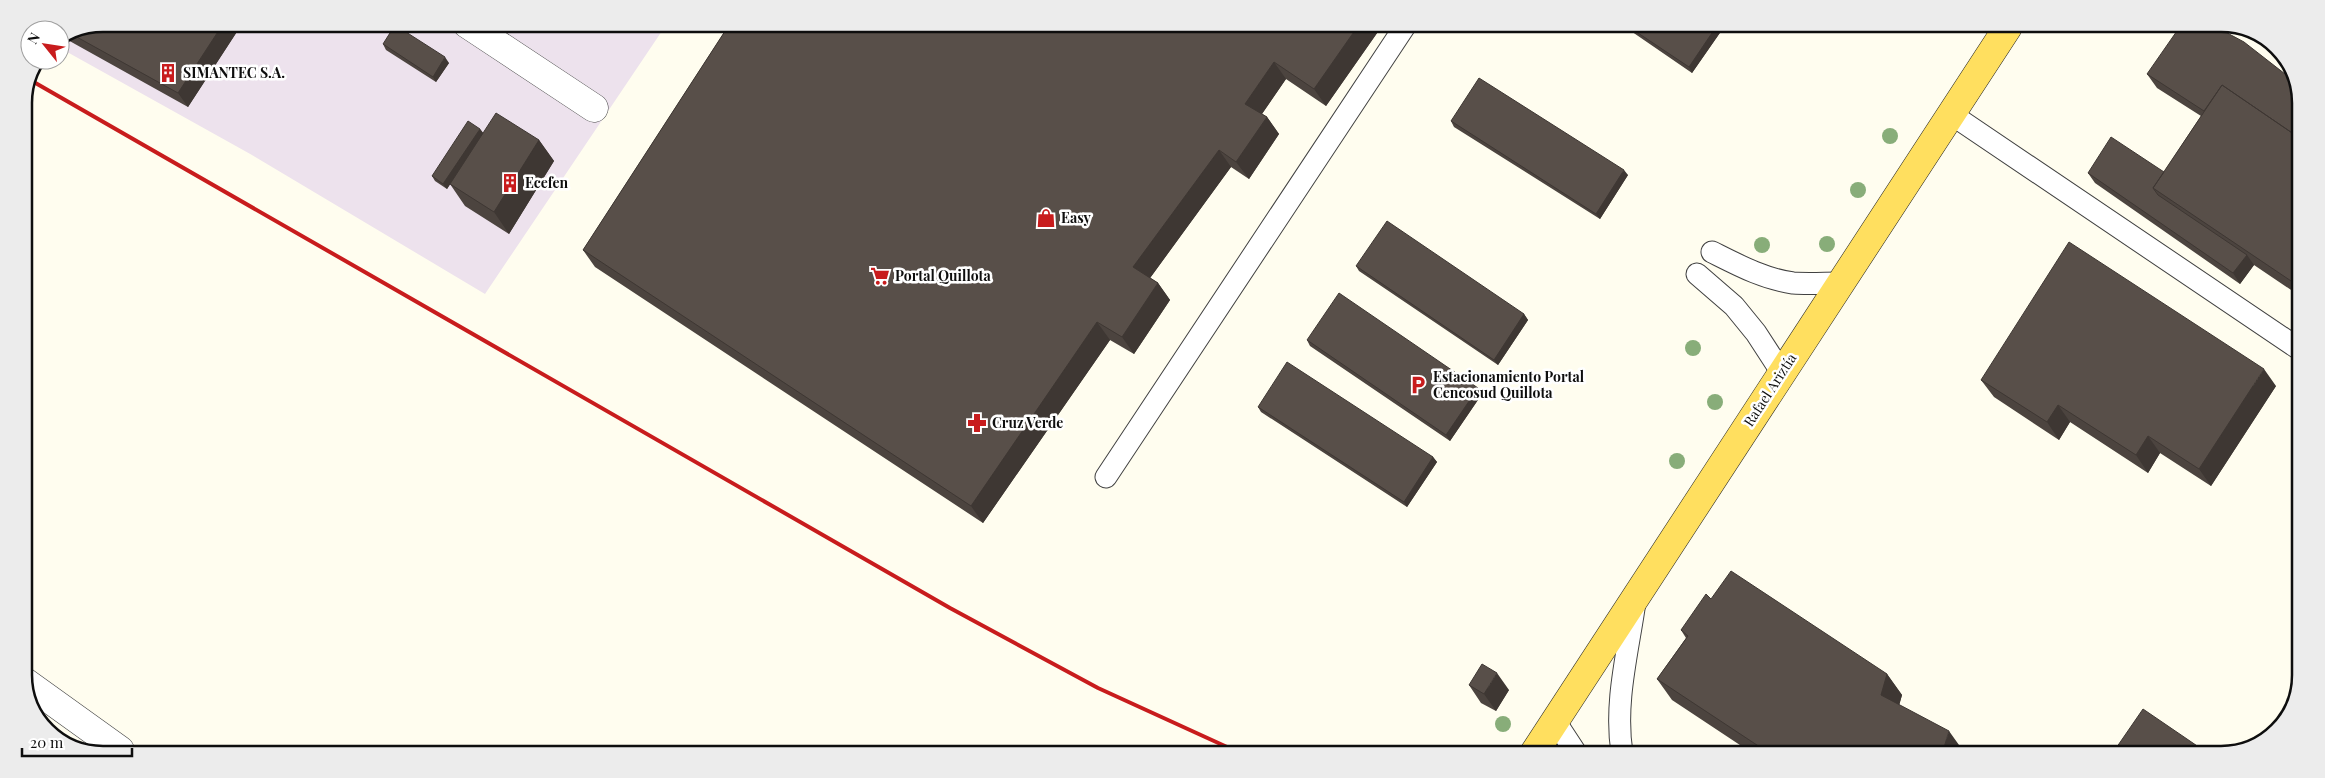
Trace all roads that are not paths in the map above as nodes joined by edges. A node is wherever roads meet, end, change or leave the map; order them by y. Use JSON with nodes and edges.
{"nodes":[{"id":1,"x":479,"y":32,"type":"edge"},
{"id":2,"x":1401,"y":32,"type":"edge"},
{"id":3,"x":2005,"y":32,"type":"edge"},
{"id":4,"x":594,"y":108,"type":"dead end"},
{"id":5,"x":1951,"y":114,"type":"junction"},
{"id":6,"x":1712,"y":252,"type":"dead end"},
{"id":7,"x":1697,"y":274,"type":"dead end"},
{"id":8,"x":1840,"y":283,"type":"junction"},
{"id":9,"x":2292,"y":344,"type":"edge"},
{"id":10,"x":1782,"y":373,"type":"junction"},
{"id":11,"x":1106,"y":477,"type":"dead end"},
{"id":12,"x":1636,"y":596,"type":"junction"},
{"id":13,"x":34,"y":688,"type":"edge"},
{"id":14,"x":1555,"y":721,"type":"junction"},
{"id":15,"x":114,"y":746,"type":"edge"},
{"id":16,"x":1539,"y":746,"type":"edge"},
{"id":17,"x":1571,"y":746,"type":"edge"},
{"id":18,"x":1621,"y":746,"type":"edge"}],
"edges":[{"from":1,"to":4,"type":"street"},
{"from":2,"to":11,"type":"lane"},
{"from":3,"to":5,"type":"main road","name":"Rafael Ariztía"},
{"from":5,"to":8,"type":"main road","name":"Rafael Ariztía"},
{"from":5,"to":9,"type":"lane"},
{"from":6,"to":8,"type":"lane"},
{"from":7,"to":10,"type":"lane"},
{"from":8,"to":10,"type":"main road","name":"Rafael Ariztía"},
{"from":10,"to":12,"type":"main road","name":"Rafael Ariztía"},
{"from":12,"to":14,"type":"main road","name":"Rafael Ariztía"},
{"from":12,"to":18,"type":"lane"},
{"from":13,"to":15,"type":"street"},
{"from":14,"to":16,"type":"main road","name":"Rafael Ariztía"},
{"from":14,"to":17,"type":"lane"}]}
